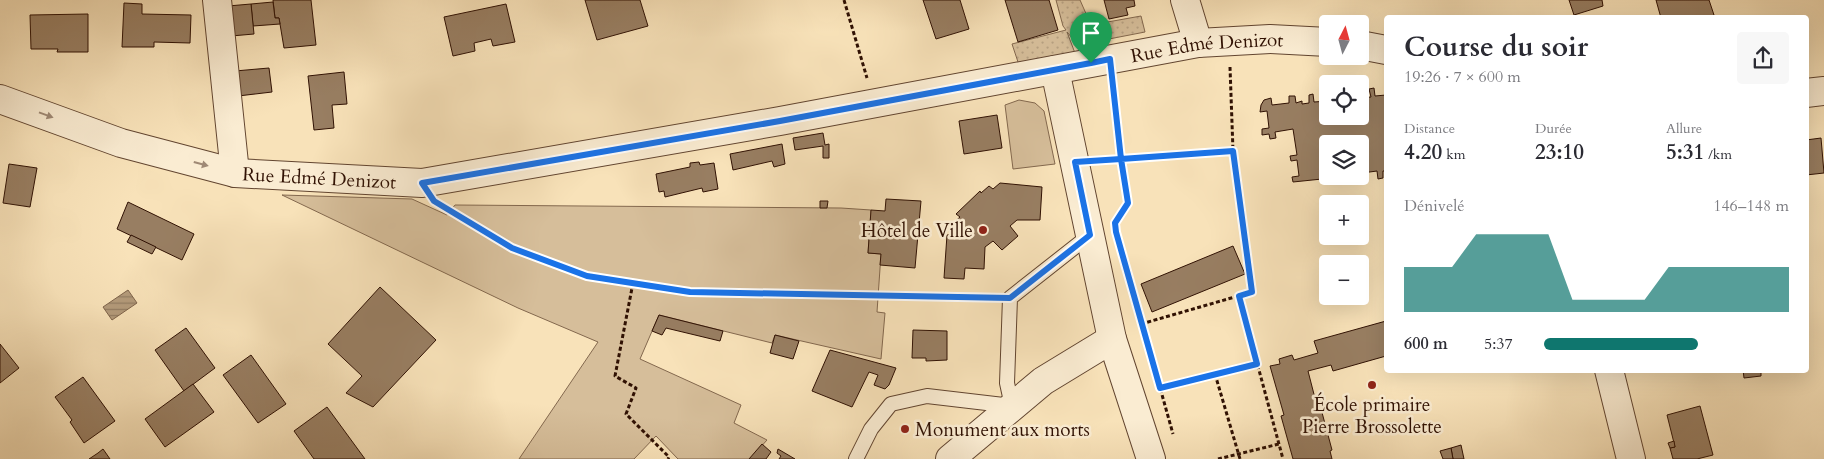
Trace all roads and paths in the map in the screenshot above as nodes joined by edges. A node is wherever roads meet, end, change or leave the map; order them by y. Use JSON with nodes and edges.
{"nodes":[{"id":1,"x":217,"y":0,"type":"edge"},
{"id":2,"x":844,"y":0,"type":"edge"},
{"id":3,"x":1185,"y":0,"type":"edge"},
{"id":4,"x":1319,"y":42,"type":"edge"},
{"id":5,"x":1198,"y":43,"type":"junction"},
{"id":6,"x":1369,"y":47,"type":"edge"},
{"id":7,"x":1384,"y":50,"type":"edge"},
{"id":8,"x":1110,"y":59,"type":"junction"},
{"id":9,"x":1230,"y":62,"type":"dead end"},
{"id":10,"x":1055,"y":70,"type":"junction"},
{"id":11,"x":1824,"y":91,"type":"edge"},
{"id":12,"x":1809,"y":93,"type":"edge"},
{"id":13,"x":0,"y":99,"type":"edge"},
{"id":14,"x":874,"y":103,"type":"junction"},
{"id":15,"x":1233,"y":151,"type":"junction"},
{"id":16,"x":1121,"y":159,"type":"junction"},
{"id":17,"x":1075,"y":162,"type":"junction"},
{"id":18,"x":235,"y":172,"type":"junction"},
{"id":19,"x":422,"y":183,"type":"junction"},
{"id":20,"x":1103,"y":234,"type":"junction"},
{"id":21,"x":1127,"y":269,"type":"dead end"},
{"id":22,"x":633,"y":283,"type":"junction"},
{"id":23,"x":1239,"y":296,"type":"junction"},
{"id":24,"x":1010,"y":298,"type":"junction"},
{"id":25,"x":1142,"y":323,"type":"junction"},
{"id":26,"x":1112,"y":339,"type":"junction"},
{"id":27,"x":1257,"y":364,"type":"junction"},
{"id":28,"x":1610,"y":373,"type":"edge"},
{"id":29,"x":1215,"y":374,"type":"junction"},
{"id":30,"x":1160,"y":388,"type":"junction"},
{"id":31,"x":1012,"y":406,"type":"junction"},
{"id":32,"x":1175,"y":441,"type":"dead end"},
{"id":33,"x":1279,"y":444,"type":"junction"},
{"id":34,"x":1238,"y":454,"type":"junction"},
{"id":35,"x":668,"y":459,"type":"edge"},
{"id":36,"x":856,"y":459,"type":"edge"},
{"id":37,"x":950,"y":459,"type":"edge"},
{"id":38,"x":1151,"y":459,"type":"edge"},
{"id":39,"x":1218,"y":459,"type":"edge"},
{"id":40,"x":1240,"y":459,"type":"edge"},
{"id":41,"x":1283,"y":459,"type":"edge"},
{"id":42,"x":1630,"y":459,"type":"edge"}],
"edges":[{"from":1,"to":18,"type":"street"},
{"from":2,"to":14,"type":"path"},
{"from":3,"to":5,"type":"street"},
{"from":4,"to":5,"type":"street","name":"Rue Edmé Denizot"},
{"from":5,"to":8,"type":"street","name":"Rue Edmé Denizot"},
{"from":6,"to":7,"type":"street"},
{"from":8,"to":10,"type":"street","name":"Rue Edmé Denizot"},
{"from":8,"to":16,"type":"path"},
{"from":9,"to":15,"type":"path"},
{"from":10,"to":14,"type":"street","name":"Rue Edmé Denizot"},
{"from":10,"to":17,"type":"street"},
{"from":11,"to":12,"type":"street"},
{"from":13,"to":18,"type":"street","name":"Rue Edmé Denizot","one_way":true},
{"from":14,"to":19,"type":"street","name":"Rue Edmé Denizot"},
{"from":15,"to":16,"type":"path"},
{"from":15,"to":23,"type":"path"},
{"from":16,"to":17,"type":"path"},
{"from":16,"to":20,"type":"path"},
{"from":17,"to":20,"type":"street"},
{"from":18,"to":19,"type":"street","name":"Rue Edmé Denizot"},
{"from":19,"to":22,"type":"path"},
{"from":20,"to":24,"type":"lane"},
{"from":20,"to":26,"type":"street"},
{"from":21,"to":25,"type":"path"},
{"from":22,"to":24,"type":"path"},
{"from":22,"to":35,"type":"path"},
{"from":23,"to":25,"type":"path"},
{"from":23,"to":27,"type":"path"},
{"from":24,"to":31,"type":"lane"},
{"from":25,"to":30,"type":"path"},
{"from":26,"to":31,"type":"street"},
{"from":26,"to":38,"type":"street"},
{"from":27,"to":29,"type":"path"},
{"from":27,"to":33,"type":"path"},
{"from":28,"to":42,"type":"street"},
{"from":29,"to":30,"type":"path"},
{"from":29,"to":34,"type":"path"},
{"from":30,"to":32,"type":"path"},
{"from":31,"to":36,"type":"lane"},
{"from":31,"to":37,"type":"street"},
{"from":33,"to":34,"type":"path"},
{"from":33,"to":41,"type":"path"},
{"from":34,"to":39,"type":"path"},
{"from":34,"to":40,"type":"path"}]}
